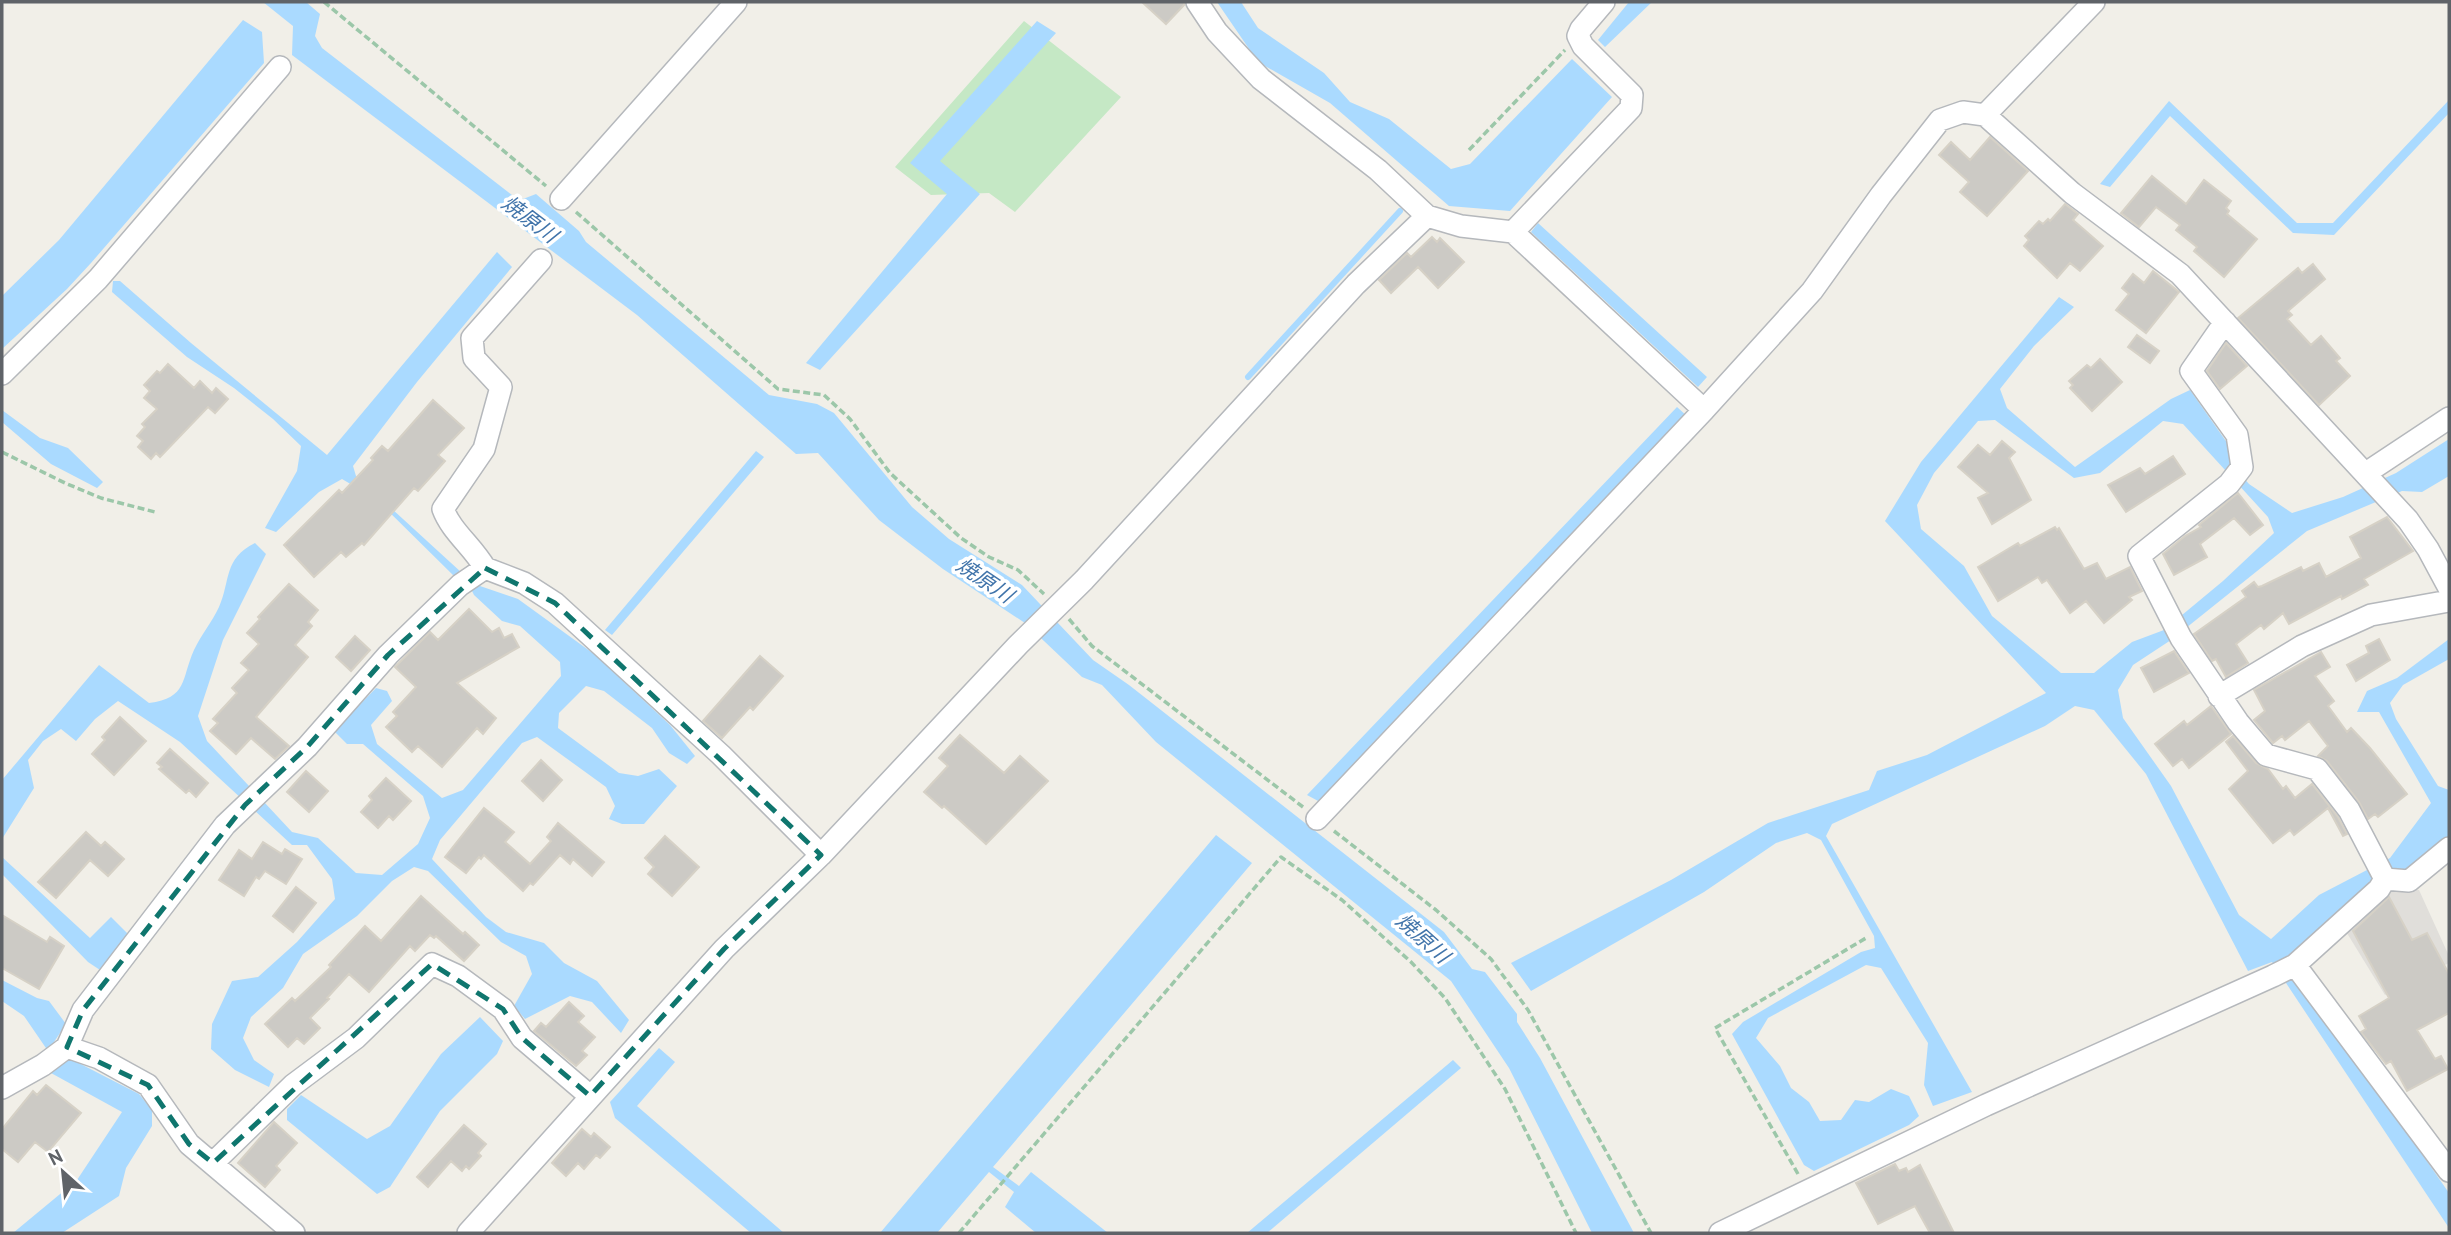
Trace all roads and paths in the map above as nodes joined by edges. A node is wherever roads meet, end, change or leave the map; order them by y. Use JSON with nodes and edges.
{"nodes":[{"id":1,"x":324,"y":2,"type":"edge"},
{"id":2,"x":736,"y":2,"type":"edge"},
{"id":3,"x":1197,"y":2,"type":"edge"},
{"id":4,"x":1604,"y":2,"type":"edge"},
{"id":5,"x":2094,"y":2,"type":"edge"},
{"id":6,"x":1578,"y":36,"type":"junction"},
{"id":7,"x":279,"y":67,"type":"dead end"},
{"id":8,"x":1985,"y":115,"type":"junction"},
{"id":9,"x":1469,"y":150,"type":"dead end"},
{"id":10,"x":561,"y":198,"type":"junction"},
{"id":11,"x":1427,"y":216,"type":"junction"},
{"id":12,"x":1514,"y":232,"type":"junction"},
{"id":13,"x":541,"y":260,"type":"dead end"},
{"id":14,"x":2225,"y":322,"type":"junction"},
{"id":15,"x":2,"y":374,"type":"edge"},
{"id":16,"x":1704,"y":410,"type":"junction"},
{"id":17,"x":2449,"y":418,"type":"edge"},
{"id":18,"x":2,"y":452,"type":"edge"},
{"id":19,"x":2366,"y":472,"type":"junction"},
{"id":20,"x":155,"y":512,"type":"dead end"},
{"id":21,"x":473,"y":576,"type":"junction"},
{"id":22,"x":2449,"y":588,"type":"edge"},
{"id":23,"x":2449,"y":601,"type":"edge"},
{"id":24,"x":1058,"y":607,"type":"junction"},
{"id":25,"x":2219,"y":696,"type":"junction"},
{"id":26,"x":1317,"y":819,"type":"junction"},
{"id":27,"x":2449,"y":848,"type":"edge"},
{"id":28,"x":821,"y":855,"type":"junction"},
{"id":29,"x":2385,"y":879,"type":"junction"},
{"id":30,"x":1866,"y":938,"type":"dead end"},
{"id":31,"x":2295,"y":965,"type":"junction"},
{"id":32,"x":67,"y":1047,"type":"junction"},
{"id":33,"x":2,"y":1088,"type":"edge"},
{"id":34,"x":590,"y":1096,"type":"junction"},
{"id":35,"x":213,"y":1163,"type":"junction"},
{"id":36,"x":2449,"y":1171,"type":"edge"},
{"id":37,"x":1808,"y":1191,"type":"junction"},
{"id":38,"x":294,"y":1233,"type":"edge"},
{"id":39,"x":468,"y":1233,"type":"edge"},
{"id":40,"x":960,"y":1233,"type":"edge"},
{"id":41,"x":1576,"y":1233,"type":"edge"},
{"id":42,"x":1651,"y":1233,"type":"edge"},
{"id":43,"x":1720,"y":1233,"type":"edge"}],
"edges":[{"from":1,"to":10,"type":"path"},
{"from":2,"to":10,"type":"street"},
{"from":3,"to":11,"type":"street"},
{"from":4,"to":6,"type":"street"},
{"from":5,"to":8,"type":"street"},
{"from":6,"to":9,"type":"path"},
{"from":6,"to":12,"type":"street"},
{"from":7,"to":15,"type":"street"},
{"from":8,"to":14,"type":"street"},
{"from":8,"to":16,"type":"street"},
{"from":10,"to":24,"type":"path"},
{"from":11,"to":12,"type":"street"},
{"from":11,"to":24,"type":"street"},
{"from":12,"to":16,"type":"street"},
{"from":13,"to":21,"type":"street"},
{"from":14,"to":19,"type":"street"},
{"from":14,"to":25,"type":"street"},
{"from":16,"to":26,"type":"street"},
{"from":17,"to":19,"type":"street"},
{"from":18,"to":20,"type":"path"},
{"from":19,"to":22,"type":"street"},
{"from":21,"to":28,"type":"street"},
{"from":21,"to":32,"type":"street"},
{"from":23,"to":25,"type":"street"},
{"from":24,"to":26,"type":"path"},
{"from":24,"to":28,"type":"street"},
{"from":25,"to":29,"type":"street"},
{"from":26,"to":42,"type":"path"},
{"from":27,"to":29,"type":"street"},
{"from":28,"to":34,"type":"street"},
{"from":29,"to":31,"type":"street"},
{"from":30,"to":37,"type":"path"},
{"from":31,"to":36,"type":"street"},
{"from":31,"to":37,"type":"street"},
{"from":32,"to":33,"type":"street"},
{"from":32,"to":35,"type":"street"},
{"from":34,"to":35,"type":"street"},
{"from":34,"to":39,"type":"street"},
{"from":35,"to":38,"type":"street"},
{"from":37,"to":43,"type":"street"},
{"from":40,"to":41,"type":"path"}]}
